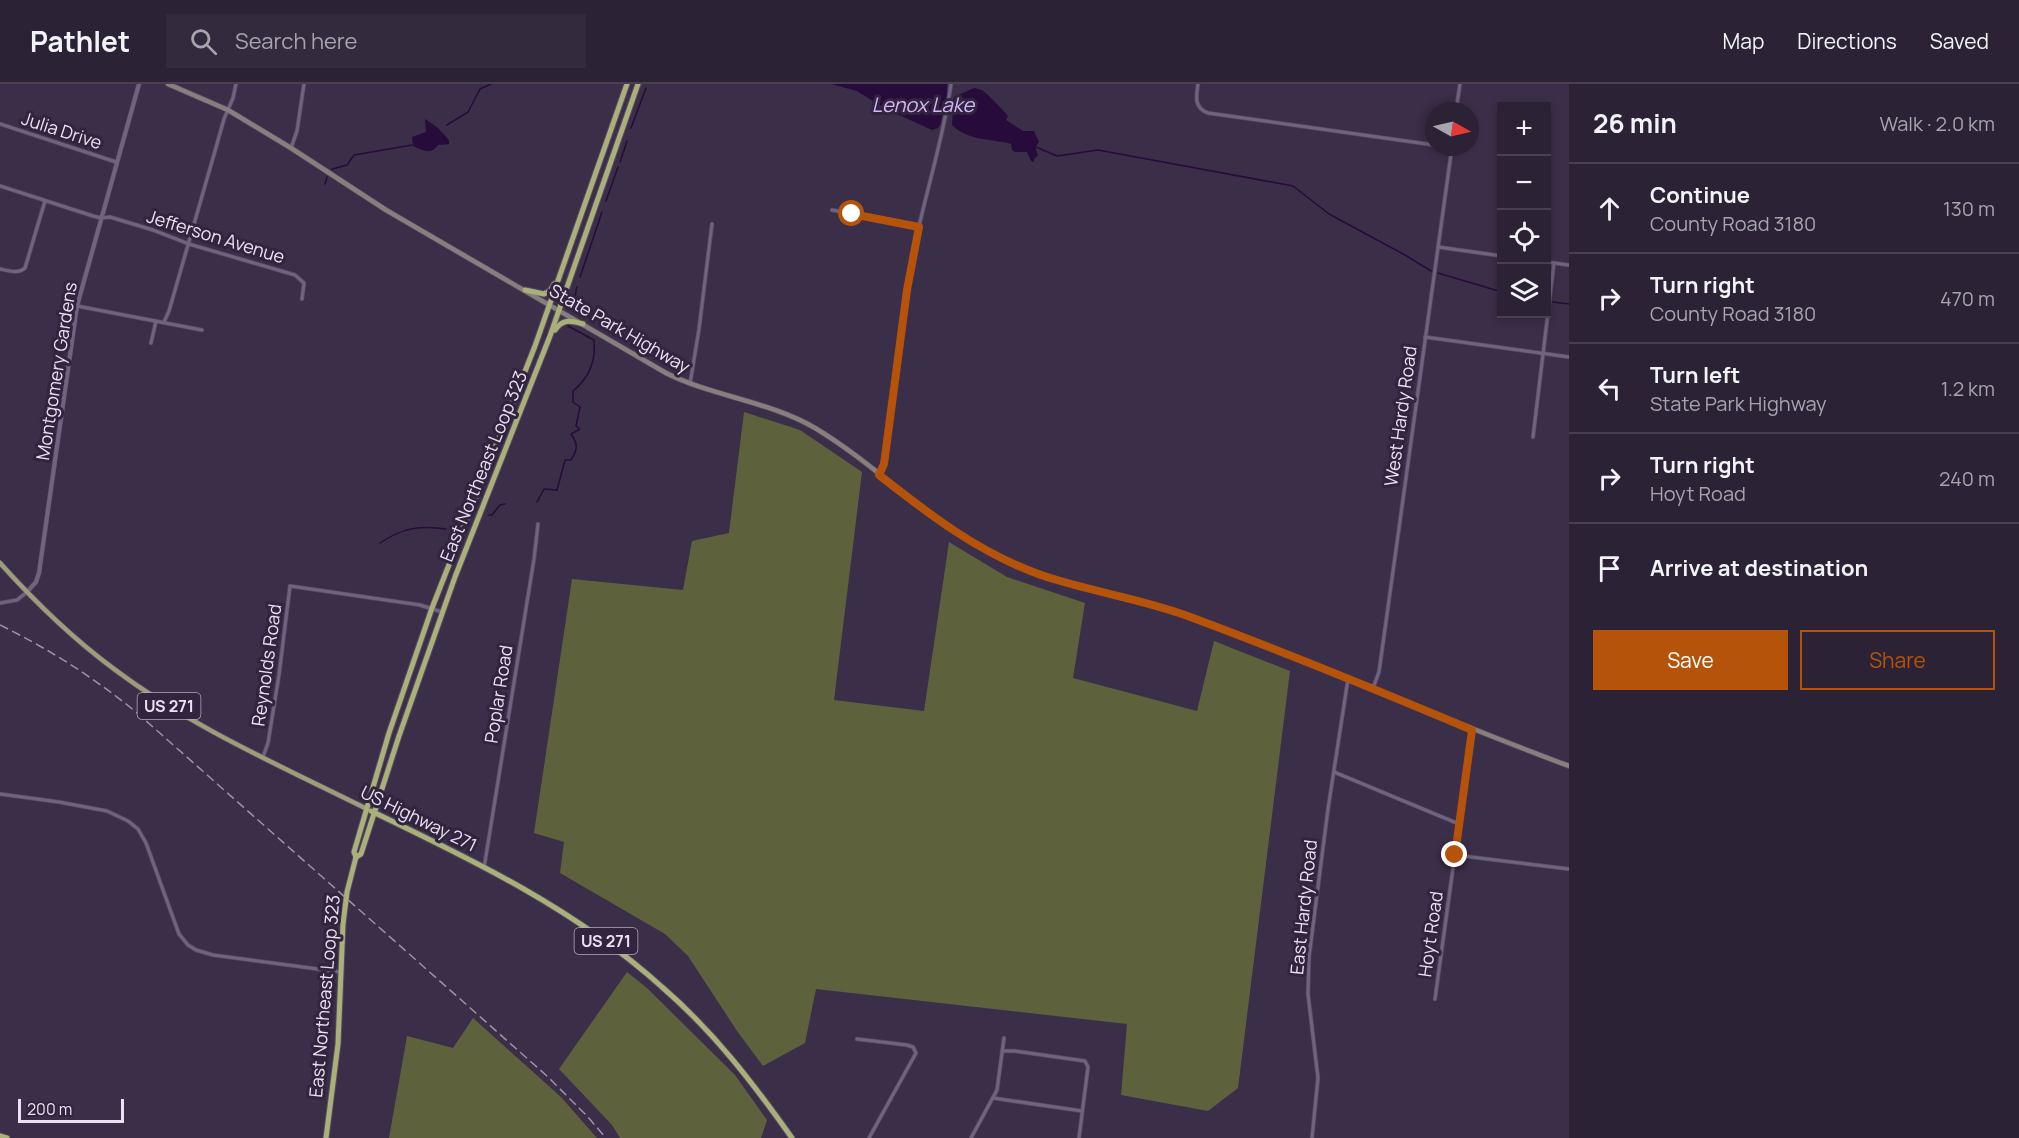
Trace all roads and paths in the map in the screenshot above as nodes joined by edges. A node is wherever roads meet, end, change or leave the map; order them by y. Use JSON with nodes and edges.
{"nodes":[{"id":1,"x":139,"y":84,"type":"edge"},
{"id":2,"x":168,"y":84,"type":"edge"},
{"id":3,"x":236,"y":84,"type":"edge"},
{"id":4,"x":304,"y":84,"type":"edge"},
{"id":5,"x":627,"y":84,"type":"edge"},
{"id":6,"x":638,"y":84,"type":"edge"},
{"id":7,"x":951,"y":84,"type":"edge"},
{"id":8,"x":1198,"y":84,"type":"edge"},
{"id":9,"x":1460,"y":84,"type":"edge"},
{"id":10,"x":1457,"y":102,"type":"edge"},
{"id":11,"x":228,"y":110,"type":"junction"},
{"id":12,"x":0,"y":124,"type":"edge"},
{"id":13,"x":611,"y":131,"type":"junction"},
{"id":14,"x":621,"y":134,"type":"junction"},
{"id":15,"x":1425,"y":144,"type":"edge"},
{"id":16,"x":291,"y":148,"type":"junction"},
{"id":17,"x":1449,"y":156,"type":"edge"},
{"id":18,"x":116,"y":162,"type":"junction"},
{"id":19,"x":0,"y":186,"type":"edge"},
{"id":20,"x":45,"y":201,"type":"junction"},
{"id":21,"x":832,"y":210,"type":"dead end"},
{"id":22,"x":101,"y":218,"type":"junction"},
{"id":23,"x":712,"y":224,"type":"dead end"},
{"id":24,"x":919,"y":227,"type":"junction"},
{"id":25,"x":576,"y":230,"type":"junction"},
{"id":26,"x":586,"y":234,"type":"junction"},
{"id":27,"x":189,"y":244,"type":"junction"},
{"id":28,"x":1438,"y":247,"type":"junction"},
{"id":29,"x":1497,"y":255,"type":"edge"},
{"id":30,"x":1551,"y":263,"type":"edge"},
{"id":31,"x":1554,"y":263,"type":"junction"},
{"id":32,"x":1569,"y":265,"type":"edge"},
{"id":33,"x":0,"y":269,"type":"edge"},
{"id":34,"x":561,"y":272,"type":"junction"},
{"id":35,"x":525,"y":290,"type":"junction"},
{"id":36,"x":302,"y":299,"type":"dead end"},
{"id":37,"x":550,"y":305,"type":"junction"},
{"id":38,"x":77,"y":306,"type":"junction"},
{"id":39,"x":560,"y":310,"type":"junction"},
{"id":40,"x":156,"y":321,"type":"junction"},
{"id":41,"x":164,"y":322,"type":"junction"},
{"id":42,"x":583,"y":324,"type":"junction"},
{"id":43,"x":202,"y":330,"type":"dead end"},
{"id":44,"x":550,"y":336,"type":"junction"},
{"id":45,"x":1425,"y":337,"type":"junction"},
{"id":46,"x":151,"y":343,"type":"dead end"},
{"id":47,"x":1542,"y":353,"type":"junction"},
{"id":48,"x":1569,"y":357,"type":"edge"},
{"id":49,"x":690,"y":384,"type":"junction"},
{"id":50,"x":519,"y":385,"type":"junction"},
{"id":51,"x":530,"y":389,"type":"junction"},
{"id":52,"x":1533,"y":437,"type":"dead end"},
{"id":53,"x":879,"y":475,"type":"junction"},
{"id":54,"x":475,"y":495,"type":"junction"},
{"id":55,"x":485,"y":499,"type":"junction"},
{"id":56,"x":538,"y":524,"type":"dead end"},
{"id":57,"x":0,"y":563,"type":"edge"},
{"id":58,"x":444,"y":573,"type":"junction"},
{"id":59,"x":454,"y":577,"type":"junction"},
{"id":60,"x":27,"y":592,"type":"junction"},
{"id":61,"x":0,"y":603,"type":"edge"},
{"id":62,"x":432,"y":608,"type":"junction"},
{"id":63,"x":442,"y":612,"type":"junction"},
{"id":64,"x":408,"y":675,"type":"junction"},
{"id":65,"x":418,"y":679,"type":"junction"},
{"id":66,"x":1348,"y":679,"type":"junction"},
{"id":67,"x":1373,"y":688,"type":"junction"},
{"id":68,"x":1472,"y":730,"type":"junction"},
{"id":69,"x":389,"y":733,"type":"junction"},
{"id":70,"x":399,"y":736,"type":"junction"},
{"id":71,"x":263,"y":757,"type":"junction"},
{"id":72,"x":1569,"y":766,"type":"edge"},
{"id":73,"x":1334,"y":772,"type":"junction"},
{"id":74,"x":0,"y":794,"type":"edge"},
{"id":75,"x":367,"y":809,"type":"junction"},
{"id":76,"x":374,"y":813,"type":"junction"},
{"id":77,"x":1459,"y":824,"type":"junction"},
{"id":78,"x":1455,"y":855,"type":"junction"},
{"id":79,"x":356,"y":858,"type":"junction"},
{"id":80,"x":484,"y":868,"type":"junction"},
{"id":81,"x":1569,"y":870,"type":"edge"},
{"id":82,"x":340,"y":972,"type":"junction"},
{"id":83,"x":1435,"y":999,"type":"dead end"},
{"id":84,"x":1004,"y":1038,"type":"dead end"},
{"id":85,"x":857,"y":1039,"type":"dead end"},
{"id":86,"x":1002,"y":1051,"type":"junction"},
{"id":87,"x":993,"y":1098,"type":"junction"},
{"id":88,"x":1082,"y":1111,"type":"junction"},
{"id":89,"x":0,"y":1136,"type":"edge"},
{"id":90,"x":7,"y":1138,"type":"edge"},
{"id":91,"x":326,"y":1138,"type":"edge"},
{"id":92,"x":792,"y":1138,"type":"edge"},
{"id":93,"x":869,"y":1138,"type":"edge"},
{"id":94,"x":971,"y":1138,"type":"edge"},
{"id":95,"x":1079,"y":1138,"type":"edge"},
{"id":96,"x":1312,"y":1138,"type":"edge"}],
"edges":[{"from":1,"to":18,"type":"street","name":"Montgomery Gardens"},
{"from":2,"to":11,"type":"main road","name":"State Park Highway"},
{"from":3,"to":11,"type":"street"},
{"from":4,"to":16,"type":"street"},
{"from":5,"to":13,"type":"highway","name":"East Northeast Loop 323"},
{"from":6,"to":14,"type":"highway","name":"East Northeast Loop 323"},
{"from":7,"to":24,"type":"street"},
{"from":8,"to":15,"type":"street"},
{"from":9,"to":10,"type":"street"},
{"from":11,"to":16,"type":"main road","name":"State Park Highway"},
{"from":11,"to":27,"type":"street"},
{"from":12,"to":18,"type":"street","name":"Julia Drive"},
{"from":13,"to":14,"type":"highway"},
{"from":13,"to":25,"type":"highway","name":"East Northeast Loop 323"},
{"from":14,"to":26,"type":"highway","name":"East Northeast Loop 323"},
{"from":16,"to":35,"type":"main road","name":"State Park Highway"},
{"from":17,"to":28,"type":"street","name":"West Hardy Road"},
{"from":18,"to":22,"type":"street","name":"Montgomery Gardens"},
{"from":19,"to":20,"type":"street","name":"Jefferson Avenue"},
{"from":20,"to":22,"type":"street","name":"Jefferson Avenue"},
{"from":20,"to":33,"type":"street"},
{"from":21,"to":24,"type":"street"},
{"from":22,"to":27,"type":"street","name":"Jefferson Avenue"},
{"from":22,"to":38,"type":"street","name":"Montgomery Gardens"},
{"from":23,"to":49,"type":"street"},
{"from":24,"to":53,"type":"street"},
{"from":25,"to":26,"type":"highway"},
{"from":25,"to":34,"type":"highway","name":"East Northeast Loop 323"},
{"from":26,"to":39,"type":"highway","name":"East Northeast Loop 323"},
{"from":27,"to":36,"type":"street","name":"Jefferson Avenue"},
{"from":27,"to":41,"type":"street"},
{"from":28,"to":29,"type":"street"},
{"from":28,"to":45,"type":"street","name":"West Hardy Road"},
{"from":30,"to":31,"type":"street"},
{"from":31,"to":32,"type":"street"},
{"from":31,"to":47,"type":"street"},
{"from":34,"to":35,"type":"highway"},
{"from":34,"to":37,"type":"highway","name":"East Northeast Loop 323"},
{"from":35,"to":37,"type":"main road","name":"State Park Highway"},
{"from":37,"to":39,"type":"main road","name":"State Park Highway"},
{"from":37,"to":50,"type":"highway","name":"East Northeast Loop 323"},
{"from":38,"to":40,"type":"street"},
{"from":38,"to":60,"type":"street","name":"Montgomery Gardens"},
{"from":39,"to":42,"type":"main road","name":"State Park Highway"},
{"from":39,"to":44,"type":"highway","name":"East Northeast Loop 323"},
{"from":40,"to":41,"type":"street"},
{"from":40,"to":46,"type":"street"},
{"from":41,"to":43,"type":"street"},
{"from":42,"to":44,"type":"highway"},
{"from":42,"to":49,"type":"main road","name":"State Park Highway"},
{"from":44,"to":51,"type":"highway","name":"East Northeast Loop 323"},
{"from":45,"to":47,"type":"street"},
{"from":45,"to":67,"type":"street","name":"West Hardy Road"},
{"from":47,"to":48,"type":"street"},
{"from":47,"to":52,"type":"street"},
{"from":49,"to":53,"type":"main road","name":"State Park Highway"},
{"from":50,"to":51,"type":"highway"},
{"from":50,"to":54,"type":"highway","name":"East Northeast Loop 323"},
{"from":51,"to":55,"type":"highway","name":"East Northeast Loop 323"},
{"from":53,"to":66,"type":"main road","name":"State Park Highway"},
{"from":54,"to":55,"type":"highway"},
{"from":54,"to":58,"type":"highway","name":"East Northeast Loop 323"},
{"from":55,"to":59,"type":"highway","name":"East Northeast Loop 323"},
{"from":56,"to":80,"type":"street","name":"Poplar Road"},
{"from":57,"to":60,"type":"main road","name":"US Highway 271","number":"US 271"},
{"from":58,"to":59,"type":"highway"},
{"from":58,"to":62,"type":"highway","name":"East Northeast Loop 323"},
{"from":59,"to":63,"type":"highway","name":"East Northeast Loop 323"},
{"from":60,"to":61,"type":"street"},
{"from":60,"to":71,"type":"main road","name":"US Highway 271","number":"US 271"},
{"from":62,"to":63,"type":"street","name":"Reynolds Road"},
{"from":62,"to":64,"type":"highway","name":"East Northeast Loop 323"},
{"from":62,"to":71,"type":"street","name":"Reynolds Road"},
{"from":63,"to":65,"type":"highway","name":"East Northeast Loop 323"},
{"from":64,"to":65,"type":"highway"},
{"from":64,"to":69,"type":"highway","name":"East Northeast Loop 323"},
{"from":65,"to":70,"type":"highway","name":"East Northeast Loop 323"},
{"from":66,"to":67,"type":"main road","name":"State Park Highway"},
{"from":66,"to":73,"type":"street","name":"East Hardy Road"},
{"from":67,"to":68,"type":"main road","name":"State Park Highway"},
{"from":68,"to":72,"type":"main road","name":"State Park Highway"},
{"from":68,"to":77,"type":"street","name":"Hoyt Road"},
{"from":69,"to":70,"type":"highway"},
{"from":69,"to":75,"type":"highway","name":"East Northeast Loop 323"},
{"from":70,"to":76,"type":"highway","name":"East Northeast Loop 323"},
{"from":71,"to":75,"type":"main road","name":"US Highway 271","number":"US 271"},
{"from":73,"to":77,"type":"street"},
{"from":73,"to":96,"type":"street","name":"East Hardy Road"},
{"from":74,"to":82,"type":"street"},
{"from":75,"to":76,"type":"highway","name":"US Highway 271","number":"US 271"},
{"from":75,"to":79,"type":"highway","name":"East Northeast Loop 323"},
{"from":76,"to":79,"type":"highway","name":"East Northeast Loop 323"},
{"from":76,"to":80,"type":"highway","name":"US Highway 271","number":"US 271"},
{"from":77,"to":78,"type":"street","name":"Hoyt Road"},
{"from":78,"to":81,"type":"street"},
{"from":78,"to":83,"type":"street","name":"Hoyt Road"},
{"from":79,"to":82,"type":"highway","name":"East Northeast Loop 323"},
{"from":80,"to":92,"type":"highway","name":"US Highway 271","number":"US 271"},
{"from":82,"to":91,"type":"highway","name":"East Northeast Loop 323"},
{"from":84,"to":86,"type":"street"},
{"from":85,"to":93,"type":"street"},
{"from":86,"to":87,"type":"street"},
{"from":86,"to":88,"type":"street"},
{"from":87,"to":88,"type":"street"},
{"from":87,"to":94,"type":"street"},
{"from":88,"to":95,"type":"street"},
{"from":89,"to":90,"type":"highway"}]}
